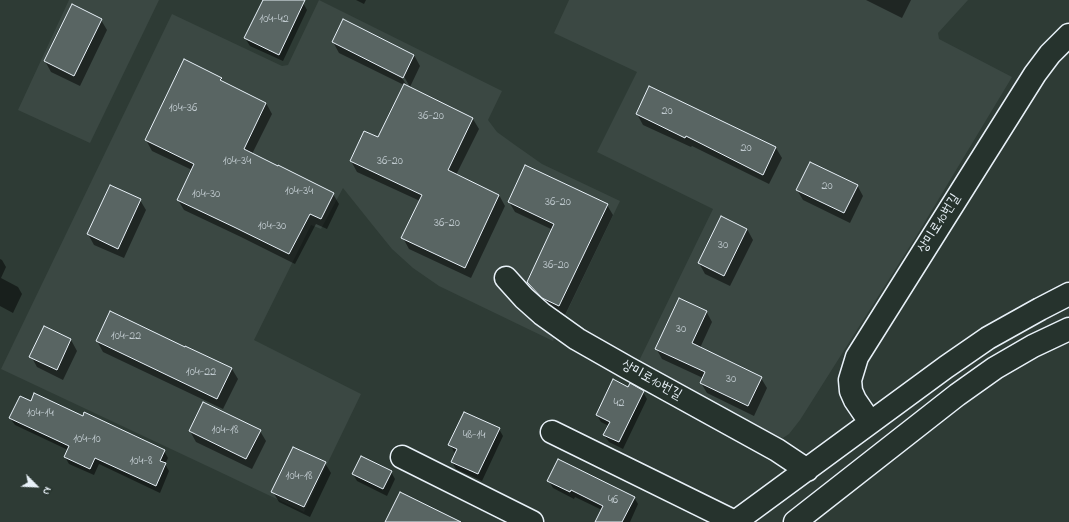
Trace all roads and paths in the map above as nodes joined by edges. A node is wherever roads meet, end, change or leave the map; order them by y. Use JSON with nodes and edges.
{"nodes":[{"id":1,"x":1069,"y":35,"type":"edge"},
{"id":2,"x":506,"y":278,"type":"dead end"},
{"id":3,"x":1069,"y":294,"type":"edge"},
{"id":4,"x":1069,"y":329,"type":"edge"},
{"id":5,"x":870,"y":422,"type":"junction"},
{"id":6,"x":552,"y":432,"type":"dead end"},
{"id":7,"x":402,"y":456,"type":"dead end"},
{"id":8,"x":807,"y":470,"type":"junction"},
{"id":9,"x":532,"y":522,"type":"edge"},
{"id":10,"x":735,"y":522,"type":"edge"},
{"id":11,"x":795,"y":522,"type":"edge"}],
"edges":[{"from":1,"to":5,"type":"street","name":"상미로10번길"},
{"from":2,"to":8,"type":"street","name":"상미로10번길"},
{"from":3,"to":5,"type":"street"},
{"from":4,"to":11,"type":"street"},
{"from":5,"to":8,"type":"street"},
{"from":6,"to":10,"type":"street"},
{"from":7,"to":9,"type":"street"},
{"from":8,"to":10,"type":"street"}]}
